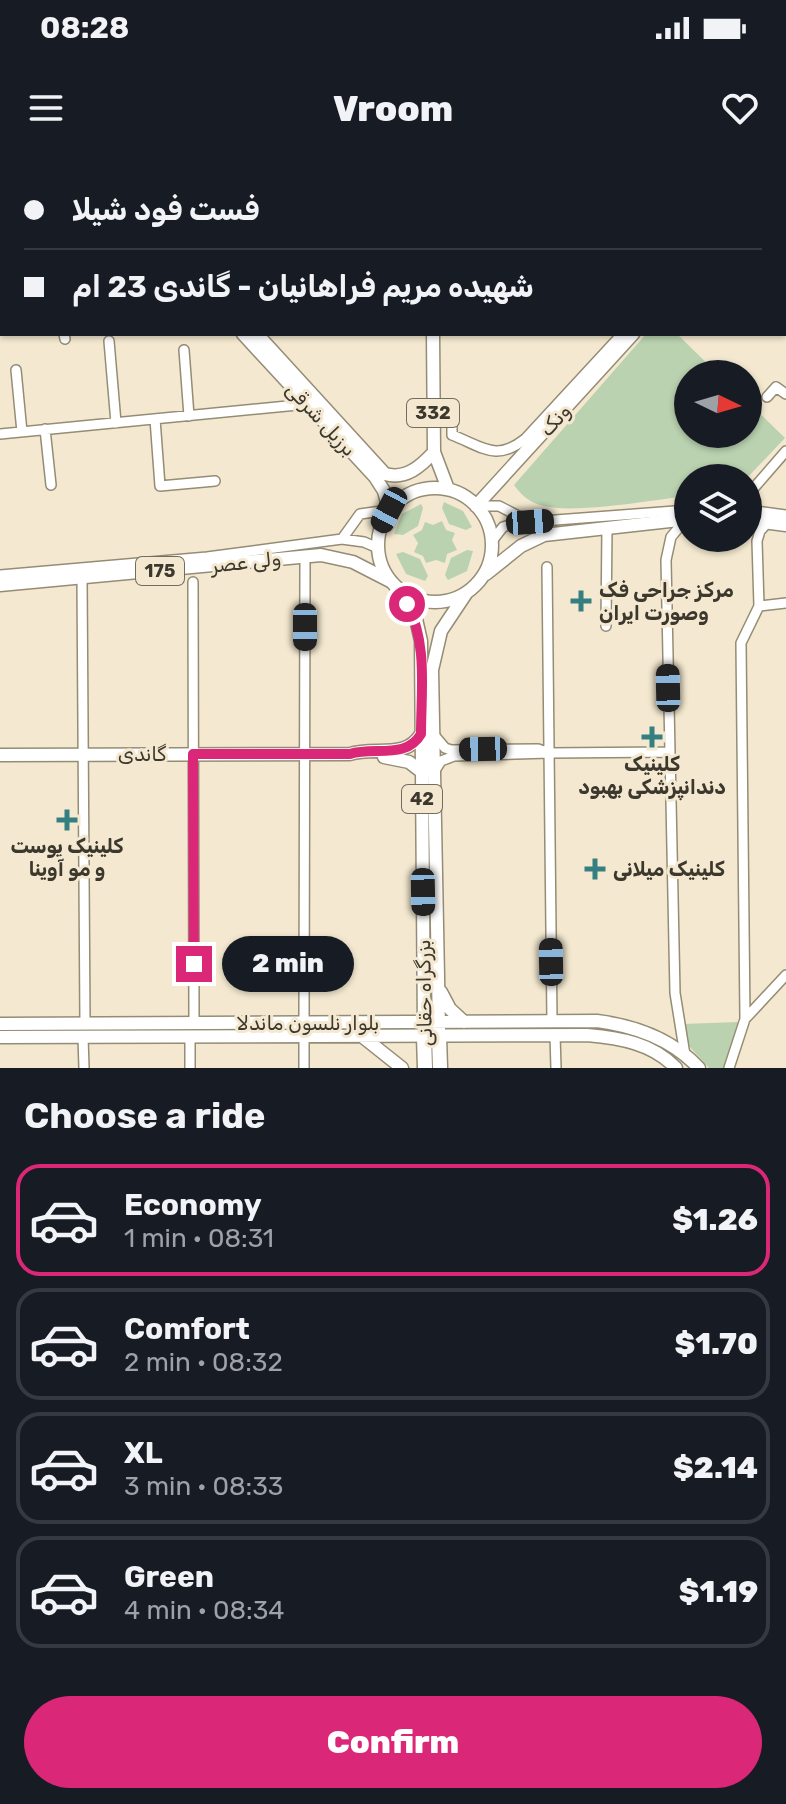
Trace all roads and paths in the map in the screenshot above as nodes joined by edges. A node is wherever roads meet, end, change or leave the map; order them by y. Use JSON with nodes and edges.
{"nodes":[{"id":1,"x":245,"y":336,"type":"edge"},
{"id":2,"x":259,"y":336,"type":"edge"},
{"id":3,"x":433,"y":336,"type":"edge"},
{"id":4,"x":620,"y":336,"type":"edge"},
{"id":5,"x":631,"y":336,"type":"edge"},
{"id":6,"x":109,"y":341,"type":"dead end"},
{"id":7,"x":184,"y":350,"type":"dead end"},
{"id":8,"x":16,"y":370,"type":"dead end"},
{"id":9,"x":786,"y":394,"type":"edge"},
{"id":10,"x":767,"y":397,"type":"dead end"},
{"id":11,"x":308,"y":404,"type":"junction"},
{"id":12,"x":433,"y":410,"type":"junction"},
{"id":13,"x":189,"y":416,"type":"junction"},
{"id":14,"x":155,"y":419,"type":"junction"},
{"id":15,"x":116,"y":423,"type":"junction"},
{"id":16,"x":45,"y":429,"type":"junction"},
{"id":17,"x":22,"y":432,"type":"junction"},
{"id":18,"x":0,"y":434,"type":"edge"},
{"id":19,"x":786,"y":451,"type":"edge"},
{"id":20,"x":434,"y":452,"type":"junction"},
{"id":21,"x":762,"y":479,"type":"edge"},
{"id":22,"x":215,"y":481,"type":"dead end"},
{"id":23,"x":51,"y":485,"type":"dead end"},
{"id":24,"x":160,"y":486,"type":"junction"},
{"id":25,"x":149,"y":488,"type":"dead end"},
{"id":26,"x":448,"y":489,"type":"junction"},
{"id":27,"x":476,"y":506,"type":"junction"},
{"id":28,"x":389,"y":510,"type":"junction"},
{"id":29,"x":762,"y":512,"type":"edge"},
{"id":30,"x":786,"y":515,"type":"edge"},
{"id":31,"x":674,"y":516,"type":"edge"},
{"id":32,"x":674,"y":518,"type":"edge"},
{"id":33,"x":762,"y":521,"type":"edge"},
{"id":34,"x":530,"y":522,"type":"junction"},
{"id":35,"x":768,"y":522,"type":"junction"},
{"id":36,"x":786,"y":525,"type":"edge"},
{"id":37,"x":607,"y":527,"type":"junction"},
{"id":38,"x":674,"y":533,"type":"edge"},
{"id":39,"x":342,"y":539,"type":"junction"},
{"id":40,"x":492,"y":541,"type":"junction"},
{"id":41,"x":378,"y":548,"type":"junction"},
{"id":42,"x":305,"y":563,"type":"dead end"},
{"id":43,"x":547,"y":567,"type":"dead end"},
{"id":44,"x":0,"y":575,"type":"edge"},
{"id":45,"x":82,"y":578,"type":"junction"},
{"id":46,"x":481,"y":579,"type":"junction"},
{"id":47,"x":193,"y":582,"type":"dead end"},
{"id":48,"x":0,"y":585,"type":"edge"},
{"id":49,"x":394,"y":585,"type":"junction"},
{"id":50,"x":467,"y":592,"type":"junction"},
{"id":51,"x":786,"y":603,"type":"edge"},
{"id":52,"x":759,"y":606,"type":"junction"},
{"id":53,"x":606,"y":626,"type":"dead end"},
{"id":54,"x":427,"y":734,"type":"junction"},
{"id":55,"x":669,"y":752,"type":"junction"},
{"id":56,"x":549,"y":753,"type":"junction"},
{"id":57,"x":193,"y":754,"type":"junction"},
{"id":58,"x":304,"y":754,"type":"junction"},
{"id":59,"x":350,"y":754,"type":"junction"},
{"id":60,"x":0,"y":755,"type":"edge"},
{"id":61,"x":84,"y":755,"type":"junction"},
{"id":62,"x":428,"y":772,"type":"junction"},
{"id":63,"x":786,"y":975,"type":"edge"},
{"id":64,"x":438,"y":985,"type":"junction"},
{"id":65,"x":745,"y":1019,"type":"junction"},
{"id":66,"x":552,"y":1021,"type":"junction"},
{"id":67,"x":464,"y":1022,"type":"junction"},
{"id":68,"x":194,"y":1023,"type":"junction"},
{"id":69,"x":0,"y":1024,"type":"edge"},
{"id":70,"x":84,"y":1030,"type":"junction"},
{"id":71,"x":304,"y":1030,"type":"junction"},
{"id":72,"x":436,"y":1031,"type":"junction"},
{"id":73,"x":555,"y":1035,"type":"junction"},
{"id":74,"x":0,"y":1037,"type":"edge"},
{"id":75,"x":190,"y":1037,"type":"junction"},
{"id":76,"x":363,"y":1037,"type":"junction"},
{"id":77,"x":685,"y":1055,"type":"junction"},
{"id":78,"x":673,"y":1066,"type":"edge"},
{"id":79,"x":84,"y":1068,"type":"edge"},
{"id":80,"x":190,"y":1068,"type":"edge"},
{"id":81,"x":304,"y":1068,"type":"edge"},
{"id":82,"x":402,"y":1068,"type":"edge"},
{"id":83,"x":425,"y":1068,"type":"edge"},
{"id":84,"x":440,"y":1068,"type":"edge"},
{"id":85,"x":556,"y":1068,"type":"edge"},
{"id":86,"x":699,"y":1068,"type":"edge"},
{"id":87,"x":729,"y":1068,"type":"edge"}],
"edges":[{"from":1,"to":11,"type":"main road","name":"برزیل شرقی"},
{"from":2,"to":20,"type":"main road","name":"برزیل شرقی"},
{"from":3,"to":12,"type":"main road","number":"332"},
{"from":4,"to":12,"type":"street"},
{"from":5,"to":27,"type":"main road","name":"ونک"},
{"from":6,"to":15,"type":"street"},
{"from":7,"to":13,"type":"street"},
{"from":8,"to":17,"type":"street"},
{"from":9,"to":10,"type":"street"},
{"from":11,"to":13,"type":"street"},
{"from":11,"to":28,"type":"main road","name":"برزیل شرقی"},
{"from":12,"to":20,"type":"main road","number":"332"},
{"from":13,"to":14,"type":"street"},
{"from":14,"to":15,"type":"street"},
{"from":14,"to":24,"type":"street"},
{"from":15,"to":16,"type":"street"},
{"from":16,"to":17,"type":"street"},
{"from":16,"to":23,"type":"street"},
{"from":17,"to":18,"type":"street"},
{"from":19,"to":21,"type":"street"},
{"from":20,"to":26,"type":"main road","number":"332"},
{"from":22,"to":24,"type":"street"},
{"from":24,"to":25,"type":"street"},
{"from":26,"to":27,"type":"main road"},
{"from":26,"to":28,"type":"main road"},
{"from":27,"to":34,"type":"street"},
{"from":27,"to":40,"type":"main road"},
{"from":28,"to":39,"type":"street"},
{"from":28,"to":41,"type":"main road"},
{"from":29,"to":30,"type":"street"},
{"from":31,"to":34,"type":"street"},
{"from":32,"to":37,"type":"main road"},
{"from":33,"to":35,"type":"main road"},
{"from":34,"to":40,"type":"street"},
{"from":35,"to":36,"type":"main road"},
{"from":35,"to":52,"type":"street"},
{"from":37,"to":46,"type":"main road"},
{"from":37,"to":53,"type":"street"},
{"from":38,"to":55,"type":"street"},
{"from":39,"to":41,"type":"street"},
{"from":39,"to":44,"type":"street"},
{"from":40,"to":46,"type":"main road"},
{"from":41,"to":49,"type":"main road"},
{"from":42,"to":58,"type":"street"},
{"from":43,"to":56,"type":"street"},
{"from":45,"to":48,"type":"main road","name":"ولی عصر","number":"175"},
{"from":45,"to":49,"type":"main road","name":"ولی عصر","number":"175"},
{"from":45,"to":61,"type":"street"},
{"from":46,"to":50,"type":"main road"},
{"from":47,"to":57,"type":"street"},
{"from":49,"to":50,"type":"main road"},
{"from":49,"to":54,"type":"main road","name":"بزرگراه حقانی","number":"42"},
{"from":50,"to":54,"type":"main road","name":"بزرگراه حقانی","number":"42"},
{"from":51,"to":52,"type":"street"},
{"from":52,"to":65,"type":"street"},
{"from":54,"to":56,"type":"street"},
{"from":54,"to":59,"type":"main road","name":"گاندی"},
{"from":54,"to":62,"type":"main road","name":"بزرگراه حقانی","number":"42"},
{"from":55,"to":56,"type":"street"},
{"from":55,"to":77,"type":"street"},
{"from":56,"to":62,"type":"street"},
{"from":56,"to":66,"type":"street"},
{"from":57,"to":58,"type":"main road","name":"گاندی"},
{"from":57,"to":61,"type":"main road","name":"گاندی"},
{"from":57,"to":68,"type":"street"},
{"from":58,"to":59,"type":"main road","name":"گاندی"},
{"from":58,"to":71,"type":"street"},
{"from":59,"to":62,"type":"main road"},
{"from":60,"to":61,"type":"main road","name":"گاندی"},
{"from":61,"to":70,"type":"street"},
{"from":62,"to":64,"type":"main road","name":"بزرگراه حقانی","number":"42"},
{"from":62,"to":72,"type":"main road","name":"بزرگراه حقانی","number":"42"},
{"from":63,"to":65,"type":"street"},
{"from":64,"to":67,"type":"main road"},
{"from":64,"to":72,"type":"main road","name":"بزرگراه حقانی","number":"42"},
{"from":65,"to":87,"type":"street"},
{"from":66,"to":67,"type":"main road","name":"بلوار نلسون ماندلا"},
{"from":66,"to":77,"type":"main road","name":"بلوار نلسون ماندلا"},
{"from":67,"to":72,"type":"main road","name":"بلوار نلسون ماندلا"},
{"from":68,"to":70,"type":"main road","name":"بلوار نلسون ماندلا"},
{"from":68,"to":71,"type":"main road","name":"بلوار نلسون ماندلا"},
{"from":69,"to":70,"type":"main road","name":"بلوار نلسون ماندلا"},
{"from":70,"to":74,"type":"main road","name":"بلوار نلسون ماندلا"},
{"from":70,"to":75,"type":"main road","name":"بلوار نلسون ماندلا"},
{"from":70,"to":79,"type":"street"},
{"from":71,"to":72,"type":"main road","name":"بلوار نلسون ماندلا"},
{"from":71,"to":75,"type":"main road","name":"بلوار نلسون ماندلا"},
{"from":71,"to":76,"type":"main road","name":"بلوار نلسون ماندلا"},
{"from":71,"to":81,"type":"street"},
{"from":72,"to":73,"type":"main road","name":"بلوار نلسون ماندلا"},
{"from":72,"to":76,"type":"main road","name":"بلوار نلسون ماندلا"},
{"from":72,"to":83,"type":"highway","name":"بزرگراه حقانی","number":"42"},
{"from":72,"to":84,"type":"highway","name":"بزرگراه حقانی","number":"42"},
{"from":73,"to":78,"type":"main road","name":"بلوار نلسون ماندلا"},
{"from":73,"to":85,"type":"street"},
{"from":75,"to":80,"type":"street"},
{"from":76,"to":82,"type":"main road"},
{"from":77,"to":86,"type":"main road","name":"بلوار نلسون ماندلا"}]}
